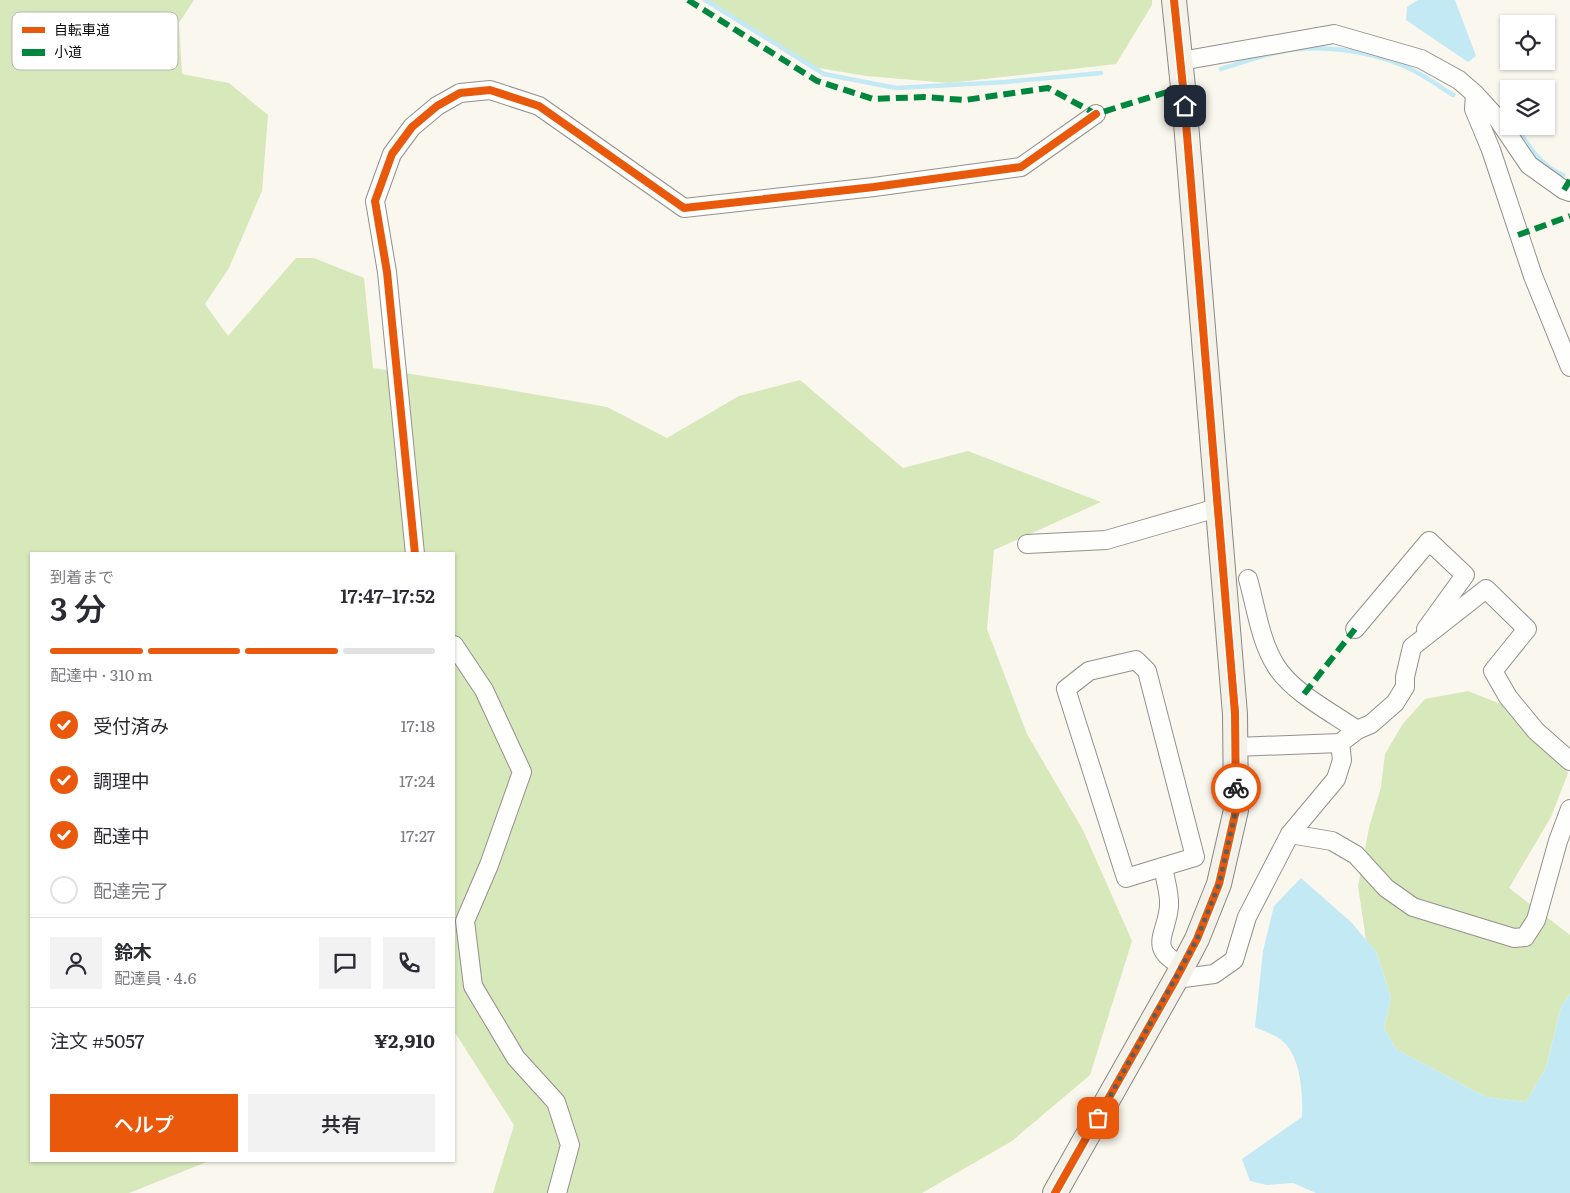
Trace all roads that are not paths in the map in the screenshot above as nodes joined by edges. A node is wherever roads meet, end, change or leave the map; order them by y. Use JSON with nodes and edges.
{"nodes":[{"id":1,"x":1174,"y":0,"type":"edge"},
{"id":2,"x":1181,"y":61,"type":"junction"},
{"id":3,"x":1475,"y":94,"type":"junction"},
{"id":4,"x":1096,"y":114,"type":"dead end"},
{"id":5,"x":1570,"y":192,"type":"edge"},
{"id":6,"x":1570,"y":367,"type":"edge"},
{"id":7,"x":1217,"y":508,"type":"junction"},
{"id":8,"x":1027,"y":544,"type":"dead end"},
{"id":9,"x":415,"y":552,"type":"edge"},
{"id":10,"x":1248,"y":579,"type":"dead end"},
{"id":11,"x":1355,"y":629,"type":"dead end"},
{"id":12,"x":455,"y":646,"type":"edge"},
{"id":13,"x":1412,"y":647,"type":"junction"},
{"id":14,"x":1357,"y":730,"type":"junction"},
{"id":15,"x":1340,"y":743,"type":"junction"},
{"id":16,"x":1236,"y":747,"type":"junction"},
{"id":17,"x":1570,"y":761,"type":"edge"},
{"id":18,"x":1570,"y":809,"type":"edge"},
{"id":19,"x":1290,"y":834,"type":"junction"},
{"id":20,"x":1163,"y":867,"type":"junction"},
{"id":21,"x":1180,"y":973,"type":"junction"},
{"id":22,"x":557,"y":1193,"type":"edge"},
{"id":23,"x":1055,"y":1193,"type":"edge"}],
"edges":[{"from":1,"to":2,"type":"street"},
{"from":2,"to":3,"type":"street"},
{"from":2,"to":7,"type":"street"},
{"from":3,"to":5,"type":"street"},
{"from":3,"to":6,"type":"street"},
{"from":4,"to":9,"type":"street"},
{"from":7,"to":8,"type":"street"},
{"from":7,"to":16,"type":"street"},
{"from":10,"to":14,"type":"street"},
{"from":11,"to":13,"type":"street"},
{"from":12,"to":22,"type":"street"},
{"from":13,"to":14,"type":"street"},
{"from":13,"to":17,"type":"street"},
{"from":14,"to":15,"type":"street"},
{"from":15,"to":16,"type":"street"},
{"from":15,"to":19,"type":"street"},
{"from":16,"to":21,"type":"street"},
{"from":18,"to":19,"type":"street"},
{"from":19,"to":21,"type":"street"},
{"from":20,"to":20,"type":"street"},
{"from":20,"to":21,"type":"street"},
{"from":21,"to":23,"type":"street"}]}
